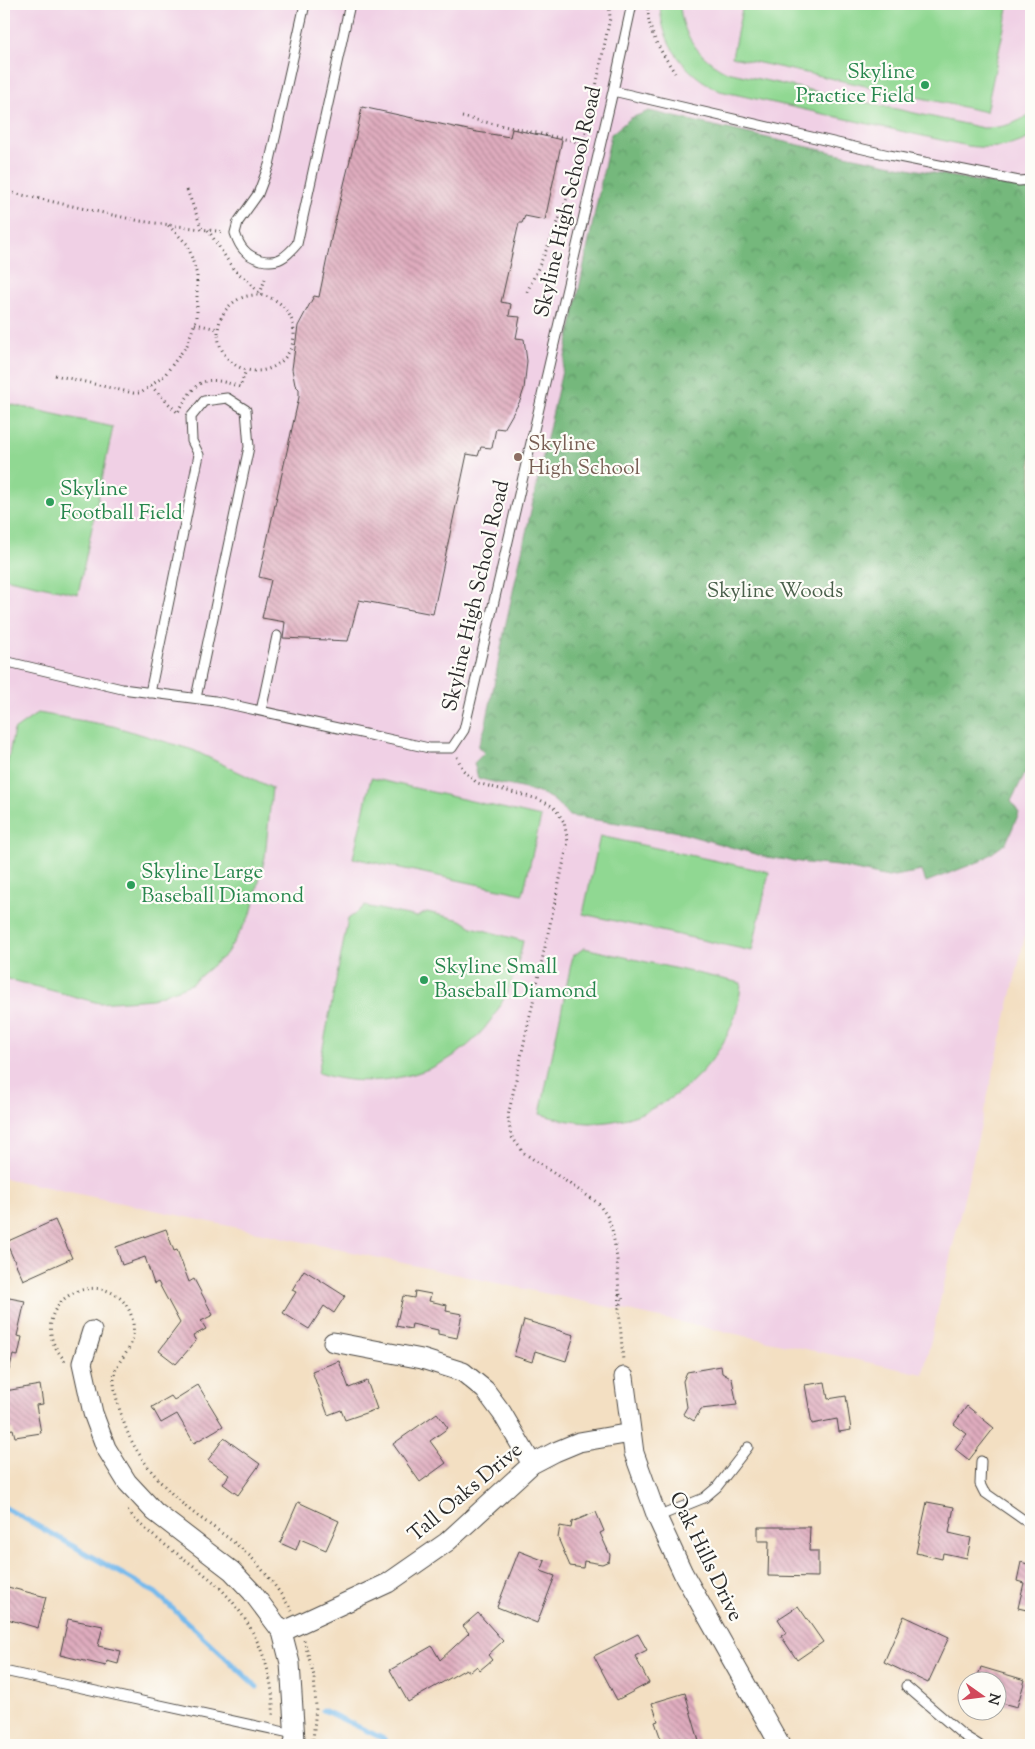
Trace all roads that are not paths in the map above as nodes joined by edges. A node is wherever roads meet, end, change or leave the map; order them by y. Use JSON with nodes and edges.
{"nodes":[{"id":1,"x":305,"y":4,"type":"edge"},
{"id":2,"x":350,"y":4,"type":"edge"},
{"id":3,"x":632,"y":4,"type":"edge"},
{"id":4,"x":613,"y":91,"type":"junction"},
{"id":5,"x":1031,"y":180,"type":"edge"},
{"id":6,"x":277,"y":636,"type":"dead end"},
{"id":7,"x":4,"y":661,"type":"edge"},
{"id":8,"x":150,"y":693,"type":"junction"},
{"id":9,"x":196,"y":698,"type":"junction"},
{"id":10,"x":261,"y":711,"type":"junction"},
{"id":11,"x":92,"y":1331,"type":"dead end"},
{"id":12,"x":334,"y":1342,"type":"dead end"},
{"id":13,"x":624,"y":1377,"type":"dead end"},
{"id":14,"x":631,"y":1433,"type":"junction"},
{"id":15,"x":748,"y":1447,"type":"dead end"},
{"id":16,"x":981,"y":1461,"type":"dead end"},
{"id":17,"x":532,"y":1464,"type":"junction"},
{"id":18,"x":657,"y":1518,"type":"junction"},
{"id":19,"x":1031,"y":1524,"type":"edge"},
{"id":20,"x":282,"y":1632,"type":"junction"},
{"id":21,"x":4,"y":1672,"type":"edge"},
{"id":22,"x":906,"y":1686,"type":"dead end"},
{"id":23,"x":294,"y":1739,"type":"edge"},
{"id":24,"x":779,"y":1745,"type":"edge"},
{"id":25,"x":979,"y":1745,"type":"edge"}],
"edges":[{"from":1,"to":2,"type":"lane"},
{"from":3,"to":4,"type":"lane","name":"Skyline High School Road"},
{"from":4,"to":5,"type":"lane"},
{"from":4,"to":10,"type":"lane","name":"Skyline High School Road"},
{"from":6,"to":10,"type":"lane"},
{"from":7,"to":8,"type":"lane"},
{"from":8,"to":9,"type":"lane"},
{"from":8,"to":9,"type":"lane"},
{"from":9,"to":10,"type":"lane"},
{"from":11,"to":20,"type":"street"},
{"from":12,"to":17,"type":"street"},
{"from":13,"to":14,"type":"street","name":"Oak Hills Drive"},
{"from":14,"to":17,"type":"street","name":"Tall Oaks Drive"},
{"from":14,"to":18,"type":"street","name":"Oak Hills Drive"},
{"from":15,"to":18,"type":"lane"},
{"from":16,"to":19,"type":"lane"},
{"from":17,"to":20,"type":"street","name":"Tall Oaks Drive"},
{"from":18,"to":24,"type":"street","name":"Oak Hills Drive"},
{"from":20,"to":23,"type":"street"},
{"from":21,"to":23,"type":"lane"},
{"from":22,"to":25,"type":"lane"}]}
